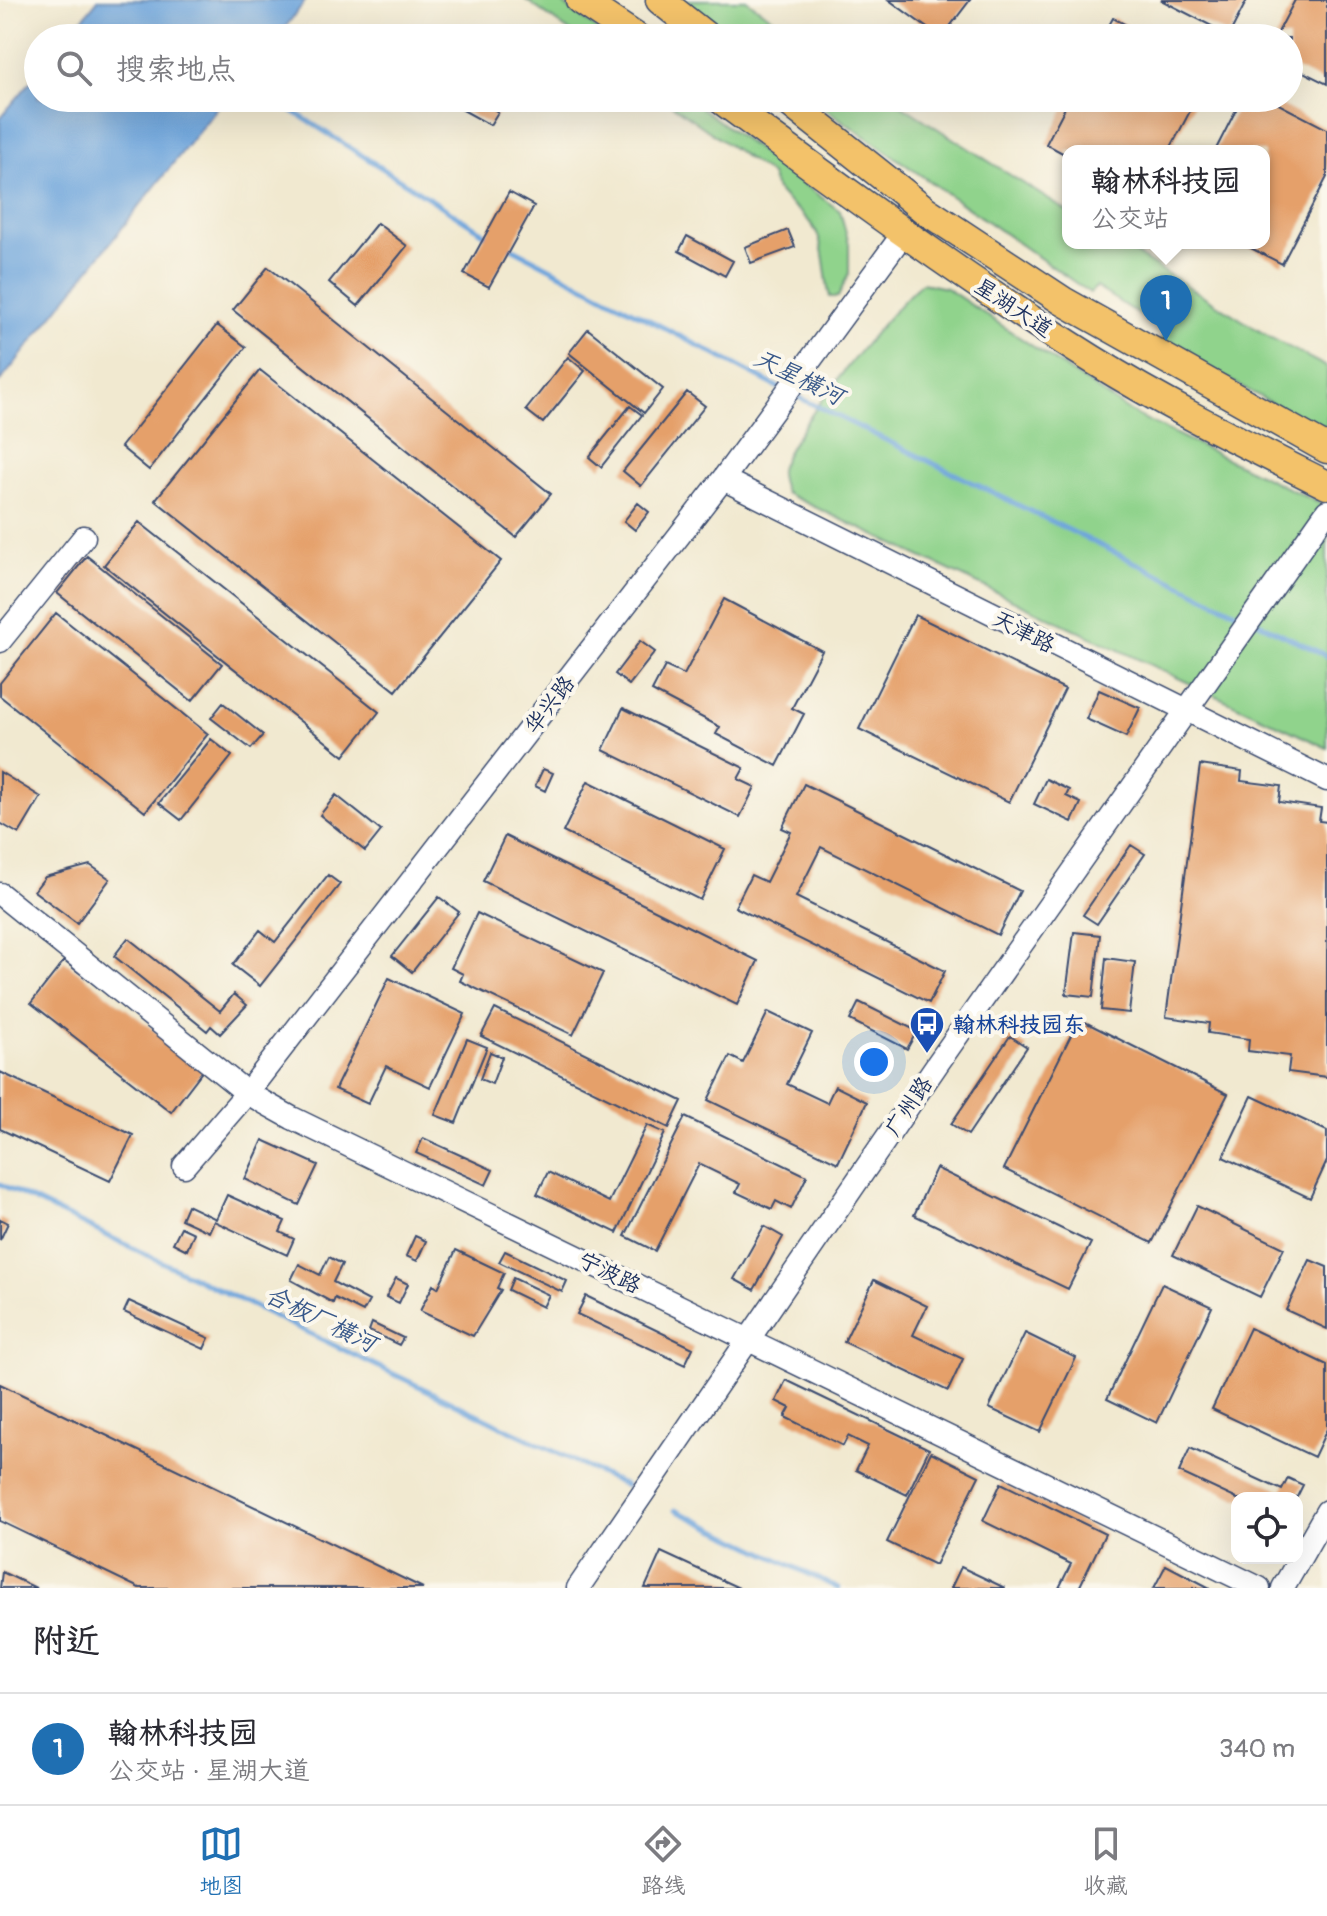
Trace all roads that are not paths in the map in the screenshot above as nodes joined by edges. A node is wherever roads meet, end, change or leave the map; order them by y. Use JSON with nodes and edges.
{"nodes":[{"id":1,"x":660,"y":0,"type":"edge"},
{"id":2,"x":587,"y":5,"type":"edge"},
{"id":3,"x":616,"y":24,"type":"edge"},
{"id":4,"x":690,"y":24,"type":"edge"},
{"id":5,"x":738,"y":112,"type":"edge"},
{"id":6,"x":802,"y":112,"type":"edge"},
{"id":7,"x":903,"y":234,"type":"junction"},
{"id":8,"x":1327,"y":449,"type":"edge"},
{"id":9,"x":723,"y":479,"type":"junction"},
{"id":10,"x":1327,"y":485,"type":"edge"},
{"id":11,"x":1327,"y":511,"type":"edge"},
{"id":12,"x":84,"y":537,"type":"dead end"},
{"id":13,"x":0,"y":641,"type":"edge"},
{"id":14,"x":1184,"y":712,"type":"junction"},
{"id":15,"x":1327,"y":780,"type":"edge"},
{"id":16,"x":0,"y":894,"type":"edge"},
{"id":17,"x":247,"y":1093,"type":"junction"},
{"id":18,"x":184,"y":1166,"type":"dead end"},
{"id":19,"x":747,"y":1338,"type":"junction"},
{"id":20,"x":1327,"y":1511,"type":"edge"},
{"id":21,"x":578,"y":1588,"type":"edge"},
{"id":22,"x":1259,"y":1588,"type":"edge"},
{"id":23,"x":1283,"y":1588,"type":"edge"}],
"edges":[{"from":1,"to":4,"type":"main road"},
{"from":2,"to":3,"type":"main road"},
{"from":5,"to":7,"type":"main road","name":"星湖大道"},
{"from":6,"to":8,"type":"main road","name":"星湖大道"},
{"from":7,"to":9,"type":"street","name":"华兴路"},
{"from":7,"to":10,"type":"main road","name":"星湖大道"},
{"from":9,"to":14,"type":"street","name":"天津路"},
{"from":9,"to":17,"type":"street","name":"华兴路"},
{"from":11,"to":14,"type":"street","name":"广州路"},
{"from":12,"to":13,"type":"street"},
{"from":14,"to":15,"type":"street","name":"天津路"},
{"from":14,"to":19,"type":"street","name":"广州路"},
{"from":16,"to":17,"type":"street","name":"宁波路"},
{"from":17,"to":18,"type":"street","name":"华兴路"},
{"from":17,"to":19,"type":"street","name":"宁波路"},
{"from":19,"to":21,"type":"street","name":"广州路"},
{"from":19,"to":22,"type":"street","name":"宁波路"},
{"from":20,"to":23,"type":"street"}]}
